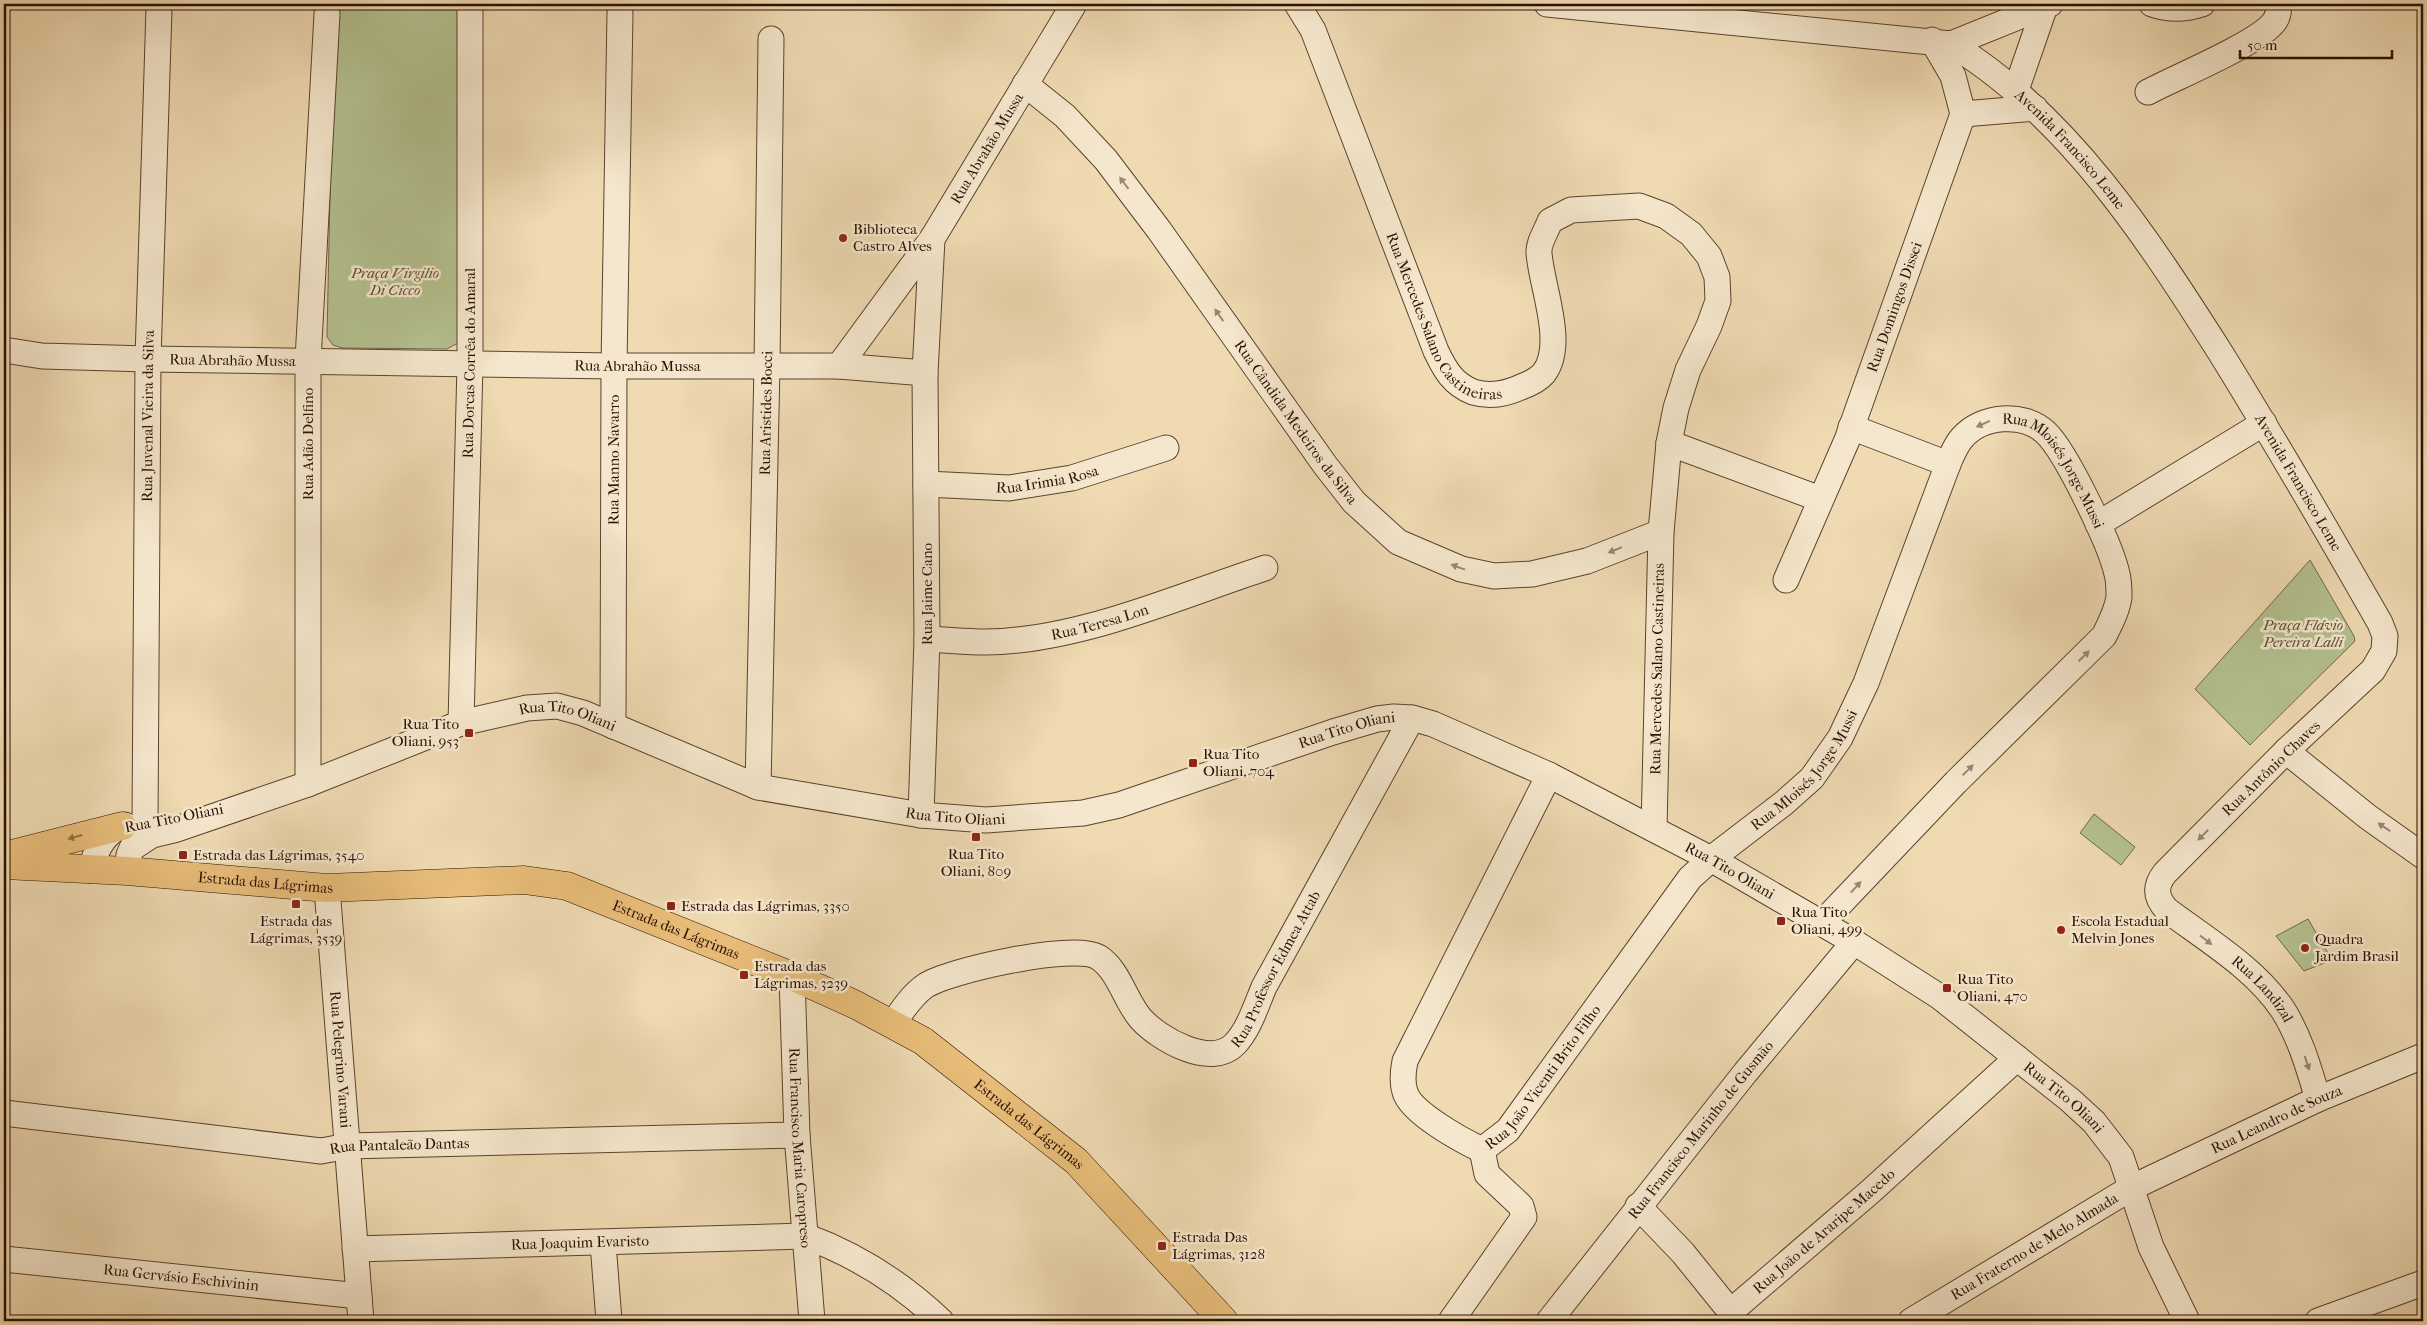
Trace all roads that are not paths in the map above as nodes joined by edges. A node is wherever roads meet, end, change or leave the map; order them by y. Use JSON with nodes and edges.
{"nodes":[{"id":1,"x":470,"y":4,"type":"edge"},
{"id":2,"x":1074,"y":4,"type":"edge"},
{"id":3,"x":1297,"y":4,"type":"edge"},
{"id":4,"x":1547,"y":4,"type":"edge"},
{"id":5,"x":2152,"y":4,"type":"edge"},
{"id":6,"x":2202,"y":4,"type":"edge"},
{"id":7,"x":2278,"y":4,"type":"edge"},
{"id":8,"x":2047,"y":5,"type":"edge"},
{"id":9,"x":159,"y":9,"type":"dead end"},
{"id":10,"x":620,"y":13,"type":"dead end"},
{"id":11,"x":327,"y":14,"type":"dead end"},
{"id":12,"x":771,"y":39,"type":"dead end"},
{"id":13,"x":1942,"y":42,"type":"junction"},
{"id":14,"x":1025,"y":84,"type":"junction"},
{"id":15,"x":2016,"y":90,"type":"junction"},
{"id":16,"x":2148,"y":92,"type":"dead end"},
{"id":17,"x":2034,"y":108,"type":"junction"},
{"id":18,"x":1963,"y":114,"type":"junction"},
{"id":19,"x":932,"y":238,"type":"junction"},
{"id":20,"x":4,"y":350,"type":"edge"},
{"id":21,"x":148,"y":359,"type":"junction"},
{"id":22,"x":308,"y":360,"type":"junction"},
{"id":23,"x":470,"y":364,"type":"junction"},
{"id":24,"x":614,"y":366,"type":"junction"},
{"id":25,"x":767,"y":366,"type":"junction"},
{"id":26,"x":839,"y":366,"type":"junction"},
{"id":27,"x":925,"y":373,"type":"junction"},
{"id":28,"x":2264,"y":423,"type":"junction"},
{"id":29,"x":1851,"y":427,"type":"junction"},
{"id":30,"x":1669,"y":444,"type":"junction"},
{"id":31,"x":1166,"y":448,"type":"dead end"},
{"id":32,"x":1948,"y":464,"type":"junction"},
{"id":33,"x":926,"y":484,"type":"junction"},
{"id":34,"x":1820,"y":499,"type":"junction"},
{"id":35,"x":2098,"y":524,"type":"junction"},
{"id":36,"x":1661,"y":532,"type":"junction"},
{"id":37,"x":1265,"y":568,"type":"dead end"},
{"id":38,"x":1786,"y":580,"type":"dead end"},
{"id":39,"x":2380,"y":623,"type":"joint"},
{"id":40,"x":927,"y":639,"type":"junction"},
{"id":41,"x":1412,"y":718,"type":"junction"},
{"id":42,"x":461,"y":723,"type":"junction"},
{"id":43,"x":613,"y":726,"type":"junction"},
{"id":44,"x":2286,"y":751,"type":"junction"},
{"id":45,"x":1549,"y":775,"type":"junction"},
{"id":46,"x":308,"y":784,"type":"junction"},
{"id":47,"x":758,"y":787,"type":"junction"},
{"id":48,"x":251,"y":804,"type":"junction"},
{"id":49,"x":921,"y":815,"type":"junction"},
{"id":50,"x":134,"y":824,"type":"junction"},
{"id":51,"x":1654,"y":829,"type":"junction"},
{"id":52,"x":4,"y":856,"type":"edge"},
{"id":53,"x":2423,"y":856,"type":"edge"},
{"id":54,"x":1711,"y":859,"type":"junction"},
{"id":55,"x":4,"y":865,"type":"edge"},
{"id":56,"x":90,"y":870,"type":"junction"},
{"id":57,"x":127,"y":872,"type":"junction"},
{"id":58,"x":327,"y":888,"type":"junction"},
{"id":59,"x":2168,"y":910,"type":"joint"},
{"id":60,"x":1822,"y":923,"type":"junction"},
{"id":61,"x":1854,"y":942,"type":"junction"},
{"id":62,"x":792,"y":976,"type":"junction"},
{"id":63,"x":893,"y":1023,"type":"junction"},
{"id":64,"x":2423,"y":1056,"type":"edge"},
{"id":65,"x":2016,"y":1058,"type":"junction"},
{"id":66,"x":2318,"y":1099,"type":"junction"},
{"id":67,"x":4,"y":1113,"type":"edge"},
{"id":68,"x":797,"y":1135,"type":"junction"},
{"id":69,"x":348,"y":1146,"type":"junction"},
{"id":70,"x":1482,"y":1150,"type":"junction"},
{"id":71,"x":2131,"y":1188,"type":"junction"},
{"id":72,"x":1638,"y":1206,"type":"junction"},
{"id":73,"x":805,"y":1236,"type":"junction"},
{"id":74,"x":602,"y":1243,"type":"junction"},
{"id":75,"x":355,"y":1249,"type":"junction"},
{"id":76,"x":4,"y":1259,"type":"edge"},
{"id":77,"x":2423,"y":1283,"type":"edge"},
{"id":78,"x":359,"y":1296,"type":"junction"},
{"id":79,"x":361,"y":1321,"type":"edge"},
{"id":80,"x":609,"y":1321,"type":"edge"},
{"id":81,"x":812,"y":1321,"type":"edge"},
{"id":82,"x":941,"y":1321,"type":"edge"},
{"id":83,"x":1224,"y":1321,"type":"edge"},
{"id":84,"x":1450,"y":1321,"type":"edge"},
{"id":85,"x":1549,"y":1321,"type":"edge"},
{"id":86,"x":1911,"y":1321,"type":"edge"},
{"id":87,"x":2187,"y":1321,"type":"edge"},
{"id":88,"x":2318,"y":1321,"type":"edge"}],
"edges":[{"from":1,"to":23,"type":"street","name":"Rua Dorcas Corrêa do Amaral"},
{"from":2,"to":14,"type":"street","name":"Rua Abrahão Mussa"},
{"from":3,"to":30,"type":"street","name":"Rua Mercedes Salano Castineiras"},
{"from":4,"to":13,"type":"street","name":"Avenida Francisco Leme"},
{"from":5,"to":6,"type":"street"},
{"from":7,"to":16,"type":"street"},
{"from":8,"to":13,"type":"street"},
{"from":8,"to":15,"type":"street"},
{"from":9,"to":21,"type":"street","name":"Rua Juvenal Vieira da Silva"},
{"from":10,"to":24,"type":"street","name":"Rua Manno Navarro"},
{"from":11,"to":22,"type":"street","name":"Rua Adão Delfino"},
{"from":12,"to":25,"type":"street","name":"Rua Aristides Bocci"},
{"from":13,"to":15,"type":"street","name":"Avenida Francisco Leme"},
{"from":13,"to":18,"type":"street"},
{"from":14,"to":19,"type":"street","name":"Rua Abrahão Mussa"},
{"from":36,"to":14,"type":"street","name":"Rua Cândida Medeiros da Silva","one_way":true},
{"from":15,"to":17,"type":"street","name":"Avenida Francisco Leme"},
{"from":17,"to":18,"type":"street"},
{"from":17,"to":28,"type":"street","name":"Avenida Francisco Leme"},
{"from":18,"to":29,"type":"street","name":"Rua Domingos Dissei"},
{"from":19,"to":26,"type":"street","name":"Rua Abrahão Mussa"},
{"from":19,"to":27,"type":"street","name":"Rua Jaime Cano"},
{"from":20,"to":21,"type":"street","name":"Rua Abrahão Mussa"},
{"from":21,"to":22,"type":"street","name":"Rua Abrahão Mussa"},
{"from":21,"to":50,"type":"street","name":"Rua Juvenal Vieira da Silva"},
{"from":22,"to":23,"type":"street","name":"Rua Abrahão Mussa"},
{"from":22,"to":46,"type":"street","name":"Rua Adão Delfino"},
{"from":23,"to":24,"type":"street","name":"Rua Abrahão Mussa"},
{"from":23,"to":42,"type":"street","name":"Rua Dorcas Corrêa do Amaral"},
{"from":24,"to":25,"type":"street","name":"Rua Abrahão Mussa"},
{"from":24,"to":43,"type":"street","name":"Rua Manno Navarro"},
{"from":25,"to":26,"type":"street","name":"Rua Abrahão Mussa"},
{"from":25,"to":47,"type":"street","name":"Rua Aristides Bocci"},
{"from":26,"to":27,"type":"street"},
{"from":27,"to":33,"type":"street","name":"Rua Jaime Cano"},
{"from":28,"to":35,"type":"street"},
{"from":28,"to":39,"type":"street","name":"Avenida Francisco Leme"},
{"from":29,"to":32,"type":"street"},
{"from":29,"to":34,"type":"street","name":"Rua Domingos Dissei"},
{"from":30,"to":34,"type":"street"},
{"from":30,"to":36,"type":"street","name":"Rua Mercedes Salano Castineiras"},
{"from":31,"to":33,"type":"street","name":"Rua Irimia Rosa"},
{"from":35,"to":32,"type":"street","name":"Rua Mloisés Jorge Mussi","one_way":true},
{"from":32,"to":54,"type":"street","name":"Rua Mloisés Jorge Mussi"},
{"from":33,"to":40,"type":"street","name":"Rua Jaime Cano"},
{"from":34,"to":38,"type":"street","name":"Rua Domingos Dissei"},
{"from":60,"to":35,"type":"street","name":"Rua Mloisés Jorge Mussi","one_way":true},
{"from":36,"to":51,"type":"street","name":"Rua Mercedes Salano Castineiras"},
{"from":37,"to":40,"type":"street","name":"Rua Teresa Lon"},
{"from":39,"to":44,"type":"street","name":"Rua Antônio Chaves"},
{"from":40,"to":49,"type":"street","name":"Rua Jaime Cano"},
{"from":41,"to":45,"type":"street","name":"Rua Tito Oliani"},
{"from":41,"to":49,"type":"street","name":"Rua Tito Oliani"},
{"from":41,"to":63,"type":"street","name":"Rua Professor Edmea Attab"},
{"from":42,"to":43,"type":"street","name":"Rua Tito Oliani"},
{"from":42,"to":46,"type":"street","name":"Rua Tito Oliani"},
{"from":43,"to":47,"type":"street","name":"Rua Tito Oliani"},
{"from":53,"to":44,"type":"street","one_way":true},
{"from":44,"to":59,"type":"street","name":"Rua Antônio Chaves","one_way":true},
{"from":45,"to":51,"type":"street","name":"Rua Tito Oliani"},
{"from":45,"to":70,"type":"street","name":"Rua João Vicenti Brito Filho"},
{"from":46,"to":48,"type":"street","name":"Rua Tito Oliani"},
{"from":47,"to":49,"type":"street","name":"Rua Tito Oliani"},
{"from":48,"to":50,"type":"street","name":"Rua Tito Oliani"},
{"from":48,"to":57,"type":"street","name":"Rua Tito Oliani"},
{"from":50,"to":52,"type":"main road","one_way":true},
{"from":50,"to":56,"type":"street","name":"Rua Tito Oliani"},
{"from":51,"to":54,"type":"street","name":"Rua Tito Oliani"},
{"from":54,"to":60,"type":"street","name":"Rua Tito Oliani"},
{"from":54,"to":70,"type":"street","name":"Rua João Vicenti Brito Filho"},
{"from":55,"to":56,"type":"main road","name":"Estrada das Lágrimas"},
{"from":56,"to":57,"type":"main road","name":"Estrada das Lágrimas"},
{"from":57,"to":58,"type":"main road","name":"Estrada das Lágrimas"},
{"from":58,"to":62,"type":"main road","name":"Estrada das Lágrimas"},
{"from":58,"to":69,"type":"street","name":"Rua Pelegrino Varani"},
{"from":59,"to":66,"type":"street","name":"Rua Landizal","one_way":true},
{"from":60,"to":61,"type":"street","name":"Rua Tito Oliani"},
{"from":61,"to":65,"type":"street","name":"Rua Tito Oliani"},
{"from":61,"to":72,"type":"street","name":"Rua Francisco Marinho de Gusmão"},
{"from":62,"to":63,"type":"main road","name":"Estrada das Lágrimas"},
{"from":62,"to":68,"type":"street","name":"Rua Francisco Maria Caropreso"},
{"from":63,"to":83,"type":"main road","name":"Estrada das Lágrimas"},
{"from":64,"to":66,"type":"street","name":"Rua Leandro de Souza"},
{"from":65,"to":71,"type":"street","name":"Rua Tito Oliani"},
{"from":65,"to":72,"type":"street","name":"Rua João de Araripe Macedo"},
{"from":66,"to":71,"type":"street","name":"Rua Leandro de Souza"},
{"from":67,"to":69,"type":"street","name":"Rua Pantaleão Dantas"},
{"from":68,"to":69,"type":"street","name":"Rua Pantaleão Dantas"},
{"from":68,"to":73,"type":"street","name":"Rua Francisco Maria Caropreso"},
{"from":69,"to":75,"type":"street","name":"Rua Pelegrino Varani"},
{"from":70,"to":84,"type":"street"},
{"from":71,"to":86,"type":"street","name":"Rua Fraterno de Melo Almada"},
{"from":71,"to":87,"type":"street","name":"Rua Tito Oliani"},
{"from":72,"to":85,"type":"street","name":"Rua Francisco Marinho de Gusmão"},
{"from":73,"to":74,"type":"street","name":"Rua Joaquim Evaristo"},
{"from":73,"to":81,"type":"street","name":"Rua Francisco Maria Caropreso"},
{"from":73,"to":82,"type":"street"},
{"from":74,"to":75,"type":"street","name":"Rua Joaquim Evaristo"},
{"from":74,"to":80,"type":"street"},
{"from":75,"to":78,"type":"street","name":"Rua Pelegrino Varani"},
{"from":76,"to":78,"type":"street","name":"Rua Gervásio Eschivinin"},
{"from":77,"to":88,"type":"street"},
{"from":78,"to":79,"type":"street","name":"Rua Pelegrino Varani"}]}
